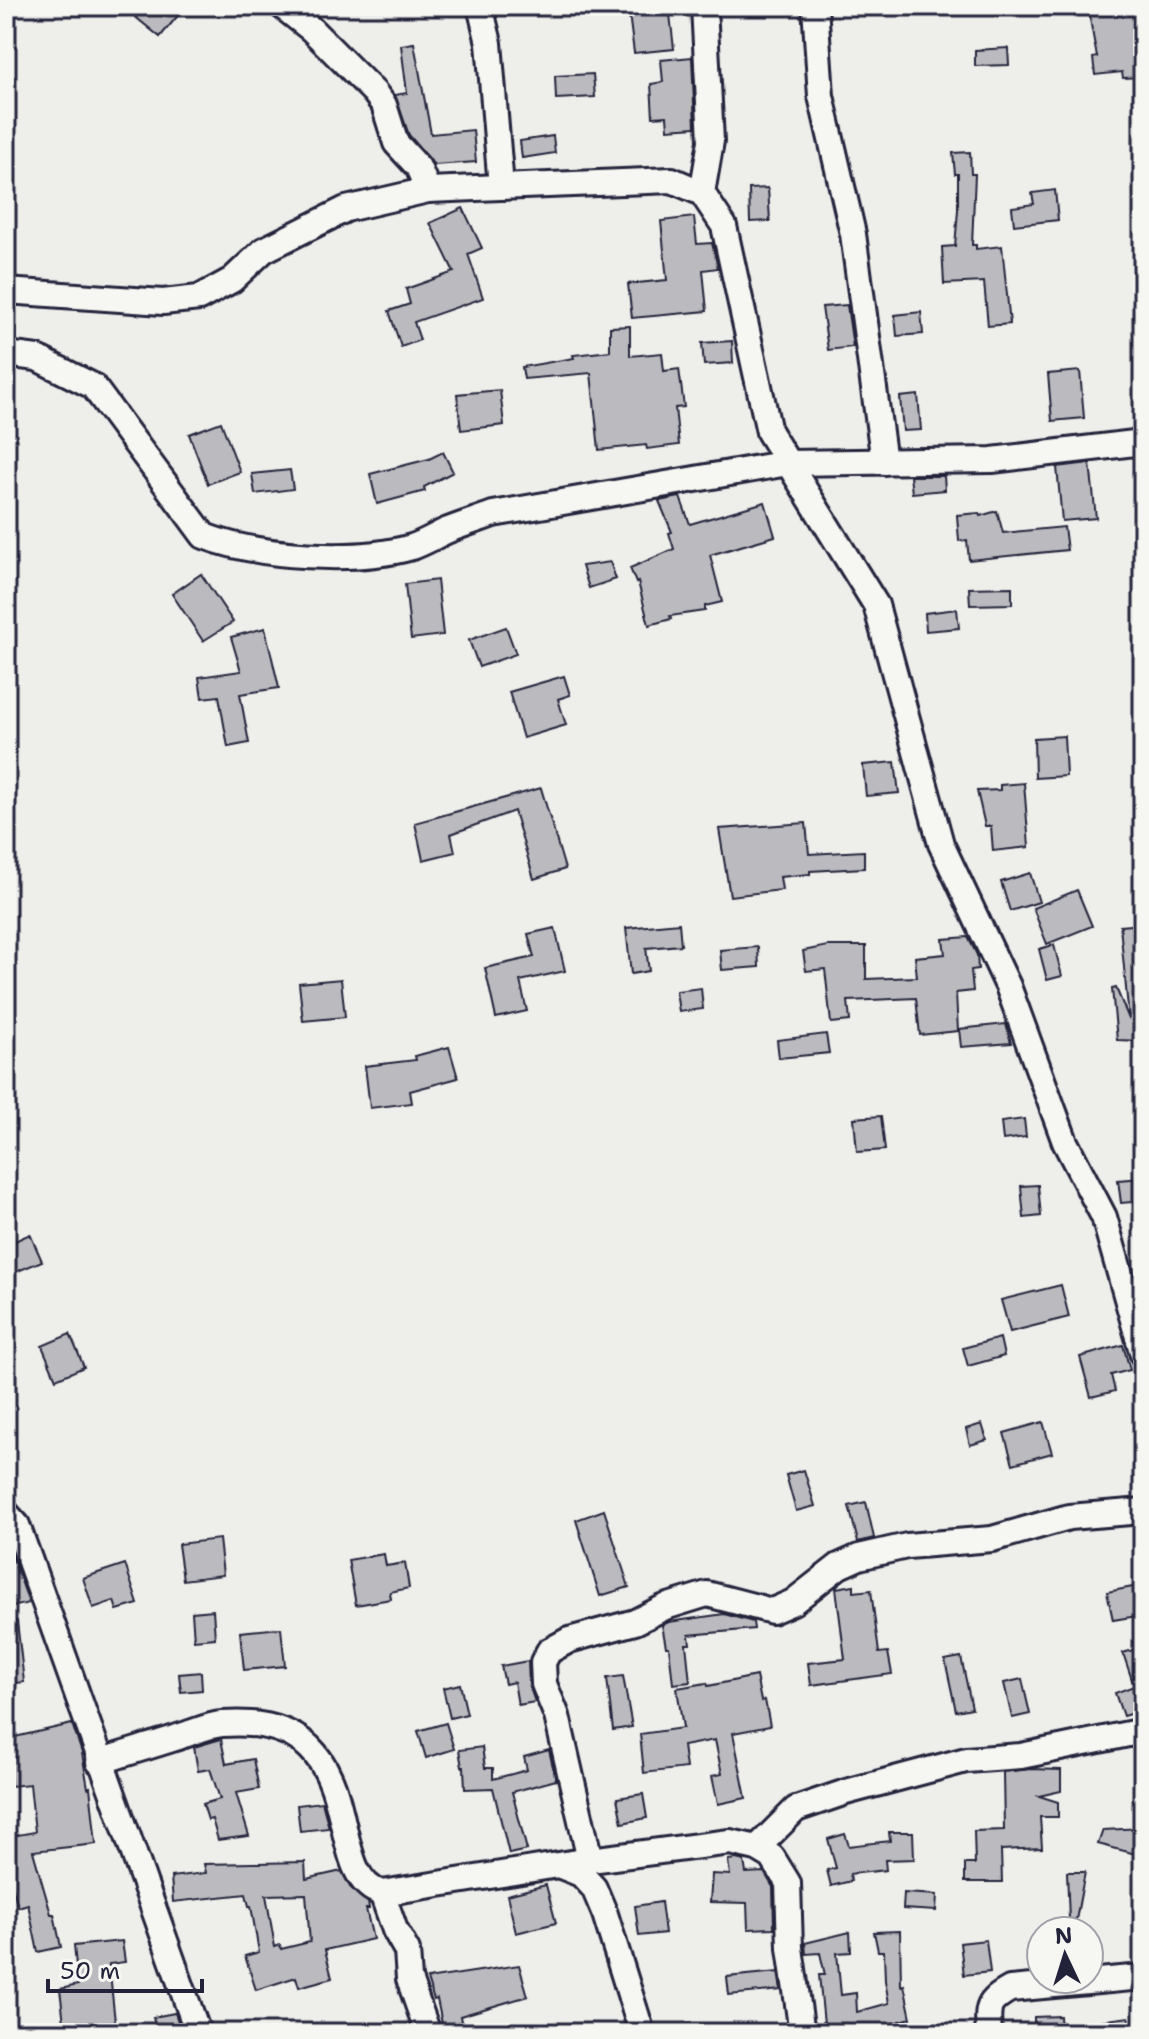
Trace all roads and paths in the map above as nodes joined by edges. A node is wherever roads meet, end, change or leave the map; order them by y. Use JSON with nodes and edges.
{"nodes":[{"id":1,"x":282,"y":6,"type":"edge"},
{"id":2,"x":480,"y":6,"type":"edge"},
{"id":3,"x":704,"y":6,"type":"edge"},
{"id":4,"x":815,"y":6,"type":"edge"},
{"id":5,"x":501,"y":187,"type":"junction"},
{"id":6,"x":428,"y":190,"type":"junction"},
{"id":7,"x":702,"y":193,"type":"junction"},
{"id":8,"x":6,"y":291,"type":"edge"},
{"id":9,"x":6,"y":354,"type":"edge"},
{"id":10,"x":1143,"y":442,"type":"edge"},
{"id":11,"x":884,"y":462,"type":"junction"},
{"id":12,"x":788,"y":463,"type":"junction"},
{"id":13,"x":1139,"y":1324,"type":"edge"},
{"id":14,"x":1143,"y":1355,"type":"edge"},
{"id":15,"x":1143,"y":1511,"type":"edge"},
{"id":16,"x":6,"y":1513,"type":"edge"},
{"id":17,"x":1143,"y":1731,"type":"edge"},
{"id":18,"x":99,"y":1762,"type":"junction"},
{"id":19,"x":757,"y":1848,"type":"junction"},
{"id":20,"x":590,"y":1860,"type":"junction"},
{"id":21,"x":561,"y":1866,"type":"junction"},
{"id":22,"x":382,"y":1893,"type":"junction"},
{"id":23,"x":1143,"y":1977,"type":"edge"},
{"id":24,"x":198,"y":2033,"type":"edge"},
{"id":25,"x":428,"y":2033,"type":"edge"},
{"id":26,"x":642,"y":2033,"type":"edge"},
{"id":27,"x":802,"y":2033,"type":"edge"},
{"id":28,"x":989,"y":2033,"type":"edge"}],
"edges":[{"from":1,"to":6,"type":"street"},
{"from":2,"to":5,"type":"street"},
{"from":3,"to":7,"type":"street"},
{"from":4,"to":11,"type":"street"},
{"from":5,"to":6,"type":"street"},
{"from":5,"to":7,"type":"street"},
{"from":6,"to":8,"type":"street"},
{"from":7,"to":12,"type":"street"},
{"from":9,"to":12,"type":"street"},
{"from":10,"to":11,"type":"street"},
{"from":11,"to":12,"type":"street"},
{"from":12,"to":13,"type":"street"},
{"from":13,"to":14,"type":"street"},
{"from":15,"to":20,"type":"street"},
{"from":16,"to":18,"type":"street"},
{"from":17,"to":19,"type":"street"},
{"from":18,"to":22,"type":"street"},
{"from":18,"to":24,"type":"street"},
{"from":19,"to":20,"type":"street"},
{"from":19,"to":27,"type":"street"},
{"from":20,"to":21,"type":"street"},
{"from":21,"to":22,"type":"street"},
{"from":21,"to":26,"type":"street"},
{"from":22,"to":25,"type":"street"},
{"from":23,"to":28,"type":"street"}]}
